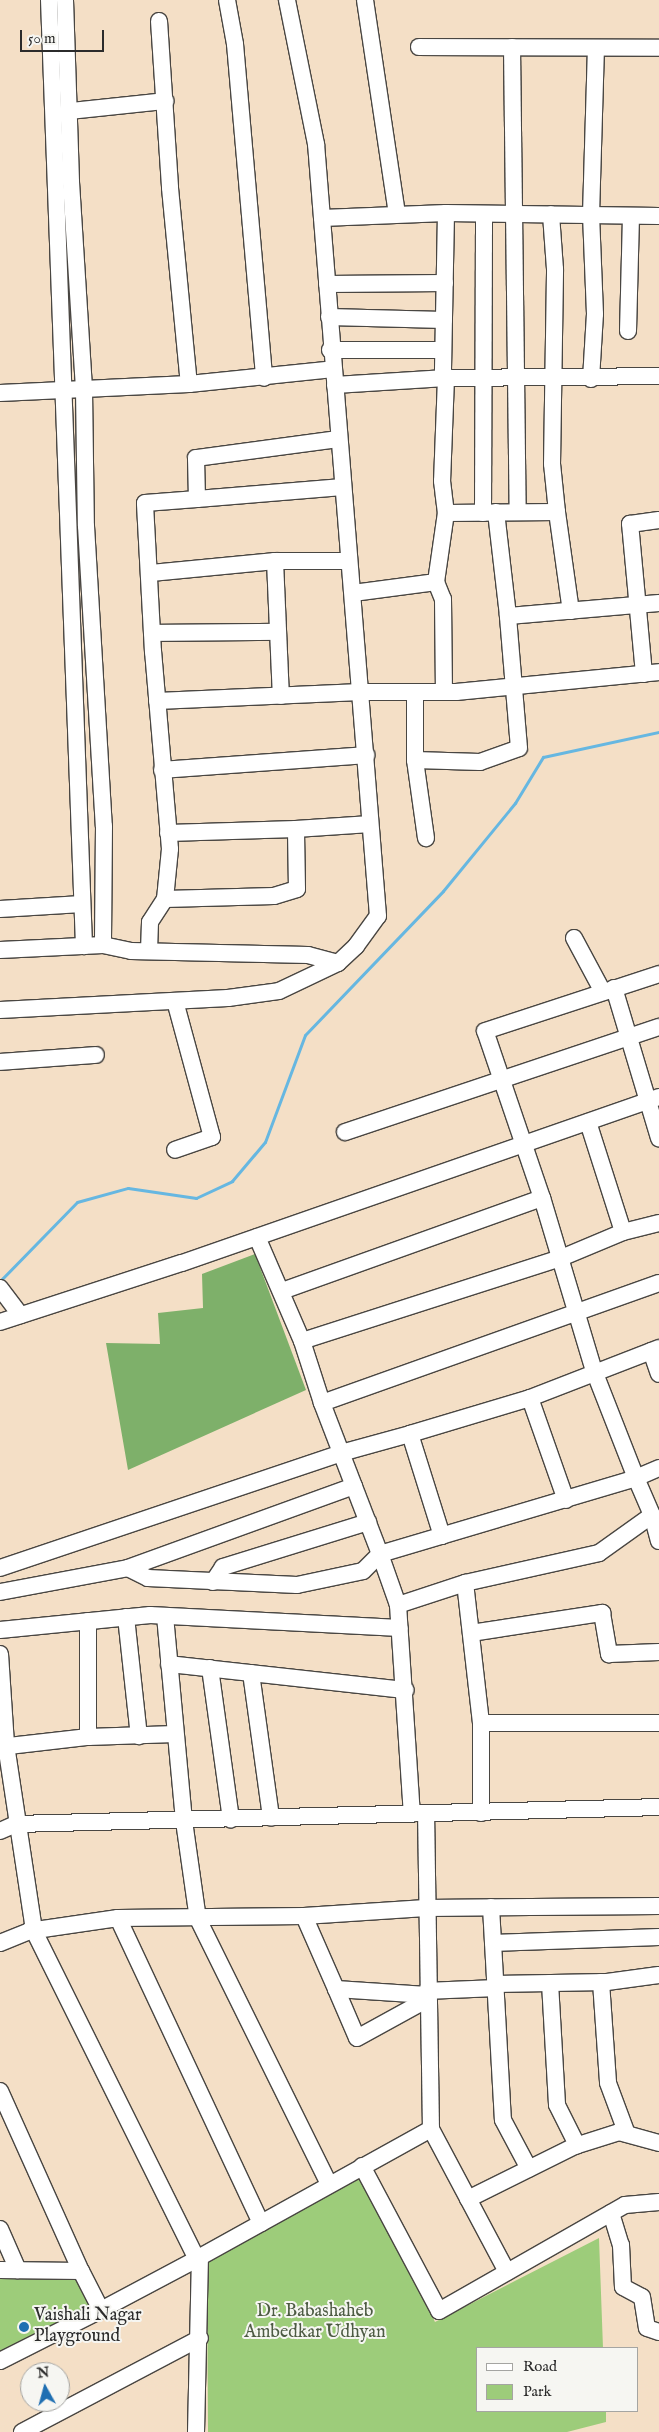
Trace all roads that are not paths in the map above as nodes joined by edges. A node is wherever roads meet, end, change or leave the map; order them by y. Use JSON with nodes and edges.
{"nodes":[{"id":1,"x":49,"y":0,"type":"edge"},
{"id":2,"x":65,"y":0,"type":"edge"},
{"id":3,"x":227,"y":0,"type":"edge"},
{"id":4,"x":287,"y":0,"type":"edge"},
{"id":5,"x":365,"y":0,"type":"edge"},
{"id":6,"x":159,"y":21,"type":"dead end"},
{"id":7,"x":419,"y":47,"type":"dead end"},
{"id":8,"x":512,"y":47,"type":"junction"},
{"id":9,"x":596,"y":48,"type":"junction"},
{"id":10,"x":659,"y":48,"type":"edge"},
{"id":11,"x":165,"y":101,"type":"junction"},
{"id":12,"x":70,"y":111,"type":"junction"},
{"id":13,"x":446,"y":213,"type":"junction"},
{"id":14,"x":514,"y":213,"type":"junction"},
{"id":15,"x":397,"y":214,"type":"junction"},
{"id":16,"x":552,"y":214,"type":"junction"},
{"id":17,"x":484,"y":215,"type":"junction"},
{"id":18,"x":591,"y":215,"type":"junction"},
{"id":19,"x":631,"y":216,"type":"junction"},
{"id":20,"x":659,"y":216,"type":"edge"},
{"id":21,"x":322,"y":218,"type":"junction"},
{"id":22,"x":445,"y":283,"type":"junction"},
{"id":23,"x":327,"y":284,"type":"junction"},
{"id":24,"x":329,"y":317,"type":"junction"},
{"id":25,"x":444,"y":320,"type":"junction"},
{"id":26,"x":628,"y":331,"type":"dead end"},
{"id":27,"x":330,"y":350,"type":"junction"},
{"id":28,"x":443,"y":350,"type":"junction"},
{"id":29,"x":659,"y":376,"type":"edge"},
{"id":30,"x":334,"y":377,"type":"junction"},
{"id":31,"x":264,"y":378,"type":"junction"},
{"id":32,"x":446,"y":378,"type":"junction"},
{"id":33,"x":482,"y":378,"type":"junction"},
{"id":34,"x":517,"y":378,"type":"junction"},
{"id":35,"x":551,"y":378,"type":"junction"},
{"id":36,"x":591,"y":379,"type":"junction"},
{"id":37,"x":189,"y":384,"type":"junction"},
{"id":38,"x":62,"y":390,"type":"junction"},
{"id":39,"x":84,"y":390,"type":"junction"},
{"id":40,"x":0,"y":393,"type":"edge"},
{"id":41,"x":338,"y":439,"type":"junction"},
{"id":42,"x":343,"y":487,"type":"junction"},
{"id":43,"x":85,"y":493,"type":"junction"},
{"id":44,"x":66,"y":495,"type":"junction"},
{"id":45,"x":197,"y":499,"type":"junction"},
{"id":46,"x":518,"y":512,"type":"junction"},
{"id":47,"x":557,"y":512,"type":"junction"},
{"id":48,"x":446,"y":513,"type":"junction"},
{"id":49,"x":489,"y":513,"type":"junction"},
{"id":50,"x":659,"y":520,"type":"edge"},
{"id":51,"x":275,"y":561,"type":"junction"},
{"id":52,"x":348,"y":561,"type":"junction"},
{"id":53,"x":151,"y":573,"type":"junction"},
{"id":54,"x":436,"y":582,"type":"junction"},
{"id":55,"x":353,"y":593,"type":"junction"},
{"id":56,"x":659,"y":603,"type":"edge"},
{"id":57,"x":638,"y":605,"type":"junction"},
{"id":58,"x":571,"y":611,"type":"junction"},
{"id":59,"x":508,"y":616,"type":"junction"},
{"id":60,"x":152,"y":632,"type":"junction"},
{"id":61,"x":278,"y":632,"type":"junction"},
{"id":62,"x":651,"y":673,"type":"edge"},
{"id":63,"x":513,"y":687,"type":"junction"},
{"id":64,"x":361,"y":692,"type":"junction"},
{"id":65,"x":444,"y":692,"type":"junction"},
{"id":66,"x":415,"y":693,"type":"junction"},
{"id":67,"x":281,"y":696,"type":"junction"},
{"id":68,"x":156,"y":701,"type":"junction"},
{"id":69,"x":366,"y":755,"type":"junction"},
{"id":70,"x":415,"y":760,"type":"junction"},
{"id":71,"x":162,"y":770,"type":"junction"},
{"id":72,"x":370,"y":824,"type":"junction"},
{"id":73,"x":296,"y":829,"type":"junction"},
{"id":74,"x":168,"y":833,"type":"junction"},
{"id":75,"x":426,"y":838,"type":"dead end"},
{"id":76,"x":165,"y":899,"type":"junction"},
{"id":77,"x":82,"y":904,"type":"junction"},
{"id":78,"x":0,"y":909,"type":"edge"},
{"id":79,"x":574,"y":938,"type":"dead end"},
{"id":80,"x":84,"y":946,"type":"junction"},
{"id":81,"x":103,"y":946,"type":"junction"},
{"id":82,"x":0,"y":950,"type":"edge"},
{"id":83,"x":149,"y":951,"type":"junction"},
{"id":84,"x":338,"y":963,"type":"junction"},
{"id":85,"x":659,"y":974,"type":"edge"},
{"id":86,"x":609,"y":990,"type":"junction"},
{"id":87,"x":175,"y":1001,"type":"junction"},
{"id":88,"x":0,"y":1010,"type":"edge"},
{"id":89,"x":659,"y":1028,"type":"edge"},
{"id":90,"x":631,"y":1036,"type":"junction"},
{"id":91,"x":96,"y":1055,"type":"dead end"},
{"id":92,"x":0,"y":1062,"type":"edge"},
{"id":93,"x":502,"y":1081,"type":"junction"},
{"id":94,"x":653,"y":1099,"type":"edge"},
{"id":95,"x":588,"y":1122,"type":"junction"},
{"id":96,"x":345,"y":1132,"type":"dead end"},
{"id":97,"x":659,"y":1138,"type":"edge"},
{"id":98,"x":522,"y":1145,"type":"junction"},
{"id":99,"x":175,"y":1150,"type":"dead end"},
{"id":100,"x":542,"y":1198,"type":"junction"},
{"id":101,"x":659,"y":1223,"type":"edge"},
{"id":102,"x":623,"y":1232,"type":"junction"},
{"id":103,"x":257,"y":1237,"type":"junction"},
{"id":104,"x":561,"y":1258,"type":"junction"},
{"id":105,"x":659,"y":1283,"type":"edge"},
{"id":106,"x":0,"y":1288,"type":"edge"},
{"id":107,"x":282,"y":1291,"type":"junction"},
{"id":108,"x":574,"y":1311,"type":"junction"},
{"id":109,"x":20,"y":1315,"type":"junction"},
{"id":110,"x":0,"y":1322,"type":"edge"},
{"id":111,"x":302,"y":1341,"type":"junction"},
{"id":112,"x":655,"y":1350,"type":"edge"},
{"id":113,"x":594,"y":1371,"type":"junction"},
{"id":114,"x":659,"y":1374,"type":"edge"},
{"id":115,"x":530,"y":1398,"type":"junction"},
{"id":116,"x":322,"y":1403,"type":"junction"},
{"id":117,"x":410,"y":1434,"type":"junction"},
{"id":118,"x":341,"y":1453,"type":"junction"},
{"id":119,"x":659,"y":1468,"type":"edge"},
{"id":120,"x":636,"y":1478,"type":"junction"},
{"id":121,"x":354,"y":1486,"type":"junction"},
{"id":122,"x":566,"y":1500,"type":"junction"},
{"id":123,"x":652,"y":1514,"type":"junction"},
{"id":124,"x":368,"y":1522,"type":"junction"},
{"id":125,"x":442,"y":1536,"type":"junction"},
{"id":126,"x":659,"y":1540,"type":"edge"},
{"id":127,"x":380,"y":1554,"type":"junction"},
{"id":128,"x":0,"y":1568,"type":"edge"},
{"id":129,"x":128,"y":1568,"type":"junction"},
{"id":130,"x":213,"y":1582,"type":"junction"},
{"id":131,"x":465,"y":1583,"type":"junction"},
{"id":132,"x":0,"y":1592,"type":"edge"},
{"id":133,"x":398,"y":1605,"type":"junction"},
{"id":134,"x":165,"y":1616,"type":"junction"},
{"id":135,"x":126,"y":1617,"type":"junction"},
{"id":136,"x":88,"y":1621,"type":"junction"},
{"id":137,"x":400,"y":1628,"type":"junction"},
{"id":138,"x":0,"y":1630,"type":"edge"},
{"id":139,"x":471,"y":1633,"type":"junction"},
{"id":140,"x":659,"y":1652,"type":"edge"},
{"id":141,"x":0,"y":1654,"type":"edge"},
{"id":142,"x":169,"y":1664,"type":"junction"},
{"id":143,"x":210,"y":1668,"type":"junction"},
{"id":144,"x":251,"y":1673,"type":"junction"},
{"id":145,"x":406,"y":1690,"type":"junction"},
{"id":146,"x":659,"y":1723,"type":"edge"},
{"id":147,"x":481,"y":1724,"type":"junction"},
{"id":148,"x":175,"y":1734,"type":"junction"},
{"id":149,"x":139,"y":1736,"type":"junction"},
{"id":150,"x":88,"y":1737,"type":"junction"},
{"id":151,"x":3,"y":1746,"type":"edge"},
{"id":152,"x":659,"y":1807,"type":"edge"},
{"id":153,"x":481,"y":1813,"type":"junction"},
{"id":154,"x":419,"y":1814,"type":"junction"},
{"id":155,"x":271,"y":1818,"type":"junction"},
{"id":156,"x":231,"y":1820,"type":"junction"},
{"id":157,"x":184,"y":1821,"type":"junction"},
{"id":158,"x":16,"y":1824,"type":"junction"},
{"id":159,"x":0,"y":1831,"type":"edge"},
{"id":160,"x":426,"y":1908,"type":"junction"},
{"id":161,"x":491,"y":1908,"type":"junction"},
{"id":162,"x":658,"y":1911,"type":"edge"},
{"id":163,"x":304,"y":1916,"type":"junction"},
{"id":164,"x":118,"y":1918,"type":"junction"},
{"id":165,"x":198,"y":1919,"type":"junction"},
{"id":166,"x":34,"y":1931,"type":"junction"},
{"id":167,"x":659,"y":1937,"type":"edge"},
{"id":168,"x":0,"y":1943,"type":"edge"},
{"id":169,"x":493,"y":1943,"type":"junction"},
{"id":170,"x":659,"y":1975,"type":"edge"},
{"id":171,"x":601,"y":1982,"type":"junction"},
{"id":172,"x":550,"y":1983,"type":"junction"},
{"id":173,"x":495,"y":1986,"type":"junction"},
{"id":174,"x":336,"y":1989,"type":"junction"},
{"id":175,"x":427,"y":1995,"type":"junction"},
{"id":176,"x":0,"y":2090,"type":"edge"},
{"id":177,"x":431,"y":2129,"type":"junction"},
{"id":178,"x":626,"y":2134,"type":"junction"},
{"id":179,"x":659,"y":2143,"type":"edge"},
{"id":180,"x":577,"y":2145,"type":"junction"},
{"id":181,"x":362,"y":2166,"type":"junction"},
{"id":182,"x":529,"y":2169,"type":"junction"},
{"id":183,"x":329,"y":2184,"type":"junction"},
{"id":184,"x":468,"y":2199,"type":"junction"},
{"id":185,"x":659,"y":2202,"type":"edge"},
{"id":186,"x":611,"y":2213,"type":"junction"},
{"id":187,"x":261,"y":2223,"type":"junction"},
{"id":188,"x":0,"y":2229,"type":"edge"},
{"id":189,"x":198,"y":2258,"type":"junction"},
{"id":190,"x":0,"y":2270,"type":"edge"},
{"id":191,"x":18,"y":2270,"type":"junction"},
{"id":192,"x":81,"y":2271,"type":"junction"},
{"id":193,"x":508,"y":2272,"type":"junction"},
{"id":194,"x":101,"y":2310,"type":"junction"},
{"id":195,"x":659,"y":2332,"type":"edge"},
{"id":196,"x":200,"y":2338,"type":"junction"},
{"id":197,"x":0,"y":2361,"type":"edge"},
{"id":198,"x":22,"y":2432,"type":"edge"},
{"id":199,"x":196,"y":2432,"type":"edge"}],
"edges":[{"from":1,"to":38,"type":"street"},
{"from":2,"to":12,"type":"street"},
{"from":3,"to":31,"type":"street"},
{"from":4,"to":21,"type":"street"},
{"from":5,"to":15,"type":"street"},
{"from":6,"to":11,"type":"street"},
{"from":7,"to":8,"type":"street"},
{"from":8,"to":9,"type":"street"},
{"from":8,"to":14,"type":"street"},
{"from":9,"to":10,"type":"street"},
{"from":9,"to":18,"type":"street"},
{"from":11,"to":12,"type":"street"},
{"from":11,"to":37,"type":"street"},
{"from":12,"to":39,"type":"street"},
{"from":13,"to":15,"type":"street"},
{"from":13,"to":17,"type":"street"},
{"from":13,"to":22,"type":"street"},
{"from":14,"to":16,"type":"street"},
{"from":14,"to":17,"type":"street"},
{"from":14,"to":34,"type":"street"},
{"from":15,"to":21,"type":"street"},
{"from":16,"to":18,"type":"street"},
{"from":16,"to":35,"type":"street"},
{"from":17,"to":33,"type":"street"},
{"from":18,"to":19,"type":"street"},
{"from":18,"to":36,"type":"street"},
{"from":19,"to":20,"type":"street"},
{"from":19,"to":26,"type":"street"},
{"from":21,"to":23,"type":"street"},
{"from":22,"to":23,"type":"street"},
{"from":22,"to":25,"type":"street"},
{"from":23,"to":24,"type":"street"},
{"from":24,"to":25,"type":"street"},
{"from":24,"to":27,"type":"street"},
{"from":25,"to":28,"type":"street"},
{"from":27,"to":28,"type":"street"},
{"from":27,"to":30,"type":"street"},
{"from":28,"to":32,"type":"street"},
{"from":29,"to":36,"type":"street"},
{"from":30,"to":31,"type":"street"},
{"from":30,"to":32,"type":"street"},
{"from":30,"to":41,"type":"street"},
{"from":31,"to":37,"type":"street"},
{"from":32,"to":33,"type":"street"},
{"from":32,"to":48,"type":"street"},
{"from":33,"to":34,"type":"street"},
{"from":33,"to":49,"type":"street"},
{"from":34,"to":35,"type":"street"},
{"from":34,"to":46,"type":"street"},
{"from":35,"to":36,"type":"street"},
{"from":35,"to":47,"type":"street"},
{"from":37,"to":39,"type":"street"},
{"from":38,"to":39,"type":"street"},
{"from":38,"to":40,"type":"street"},
{"from":38,"to":44,"type":"street"},
{"from":39,"to":43,"type":"street"},
{"from":41,"to":42,"type":"street"},
{"from":41,"to":45,"type":"street"},
{"from":42,"to":45,"type":"street"},
{"from":42,"to":52,"type":"street"},
{"from":43,"to":44,"type":"street"},
{"from":43,"to":81,"type":"street"},
{"from":44,"to":77,"type":"street"},
{"from":45,"to":53,"type":"street"},
{"from":46,"to":47,"type":"street"},
{"from":46,"to":49,"type":"street"},
{"from":47,"to":58,"type":"street"},
{"from":48,"to":49,"type":"street"},
{"from":48,"to":54,"type":"street"},
{"from":49,"to":59,"type":"street"},
{"from":50,"to":57,"type":"street"},
{"from":51,"to":52,"type":"street"},
{"from":51,"to":53,"type":"street"},
{"from":51,"to":61,"type":"street"},
{"from":52,"to":55,"type":"street"},
{"from":53,"to":60,"type":"street"},
{"from":54,"to":55,"type":"street"},
{"from":54,"to":65,"type":"street"},
{"from":55,"to":64,"type":"street"},
{"from":56,"to":57,"type":"street"},
{"from":57,"to":58,"type":"street"},
{"from":57,"to":62,"type":"street"},
{"from":58,"to":59,"type":"street"},
{"from":59,"to":63,"type":"street"},
{"from":60,"to":61,"type":"street"},
{"from":60,"to":68,"type":"street"},
{"from":61,"to":67,"type":"street"},
{"from":62,"to":63,"type":"street"},
{"from":63,"to":65,"type":"street"},
{"from":63,"to":70,"type":"street"},
{"from":64,"to":66,"type":"street"},
{"from":64,"to":67,"type":"street"},
{"from":64,"to":69,"type":"street"},
{"from":65,"to":66,"type":"street"},
{"from":66,"to":70,"type":"street"},
{"from":67,"to":68,"type":"street"},
{"from":68,"to":71,"type":"street"},
{"from":69,"to":71,"type":"street"},
{"from":69,"to":72,"type":"street"},
{"from":70,"to":75,"type":"street"},
{"from":71,"to":74,"type":"street"},
{"from":72,"to":73,"type":"street"},
{"from":72,"to":84,"type":"street"},
{"from":73,"to":74,"type":"street"},
{"from":73,"to":76,"type":"street"},
{"from":74,"to":76,"type":"street"},
{"from":76,"to":83,"type":"street"},
{"from":77,"to":78,"type":"street"},
{"from":77,"to":80,"type":"street"},
{"from":79,"to":86,"type":"street"},
{"from":80,"to":81,"type":"street"},
{"from":80,"to":82,"type":"street"},
{"from":81,"to":83,"type":"street"},
{"from":83,"to":84,"type":"street"},
{"from":84,"to":87,"type":"street"},
{"from":85,"to":86,"type":"street"},
{"from":86,"to":90,"type":"street"},
{"from":86,"to":93,"type":"street"},
{"from":87,"to":88,"type":"street"},
{"from":87,"to":99,"type":"street"},
{"from":89,"to":90,"type":"street"},
{"from":90,"to":93,"type":"street"},
{"from":90,"to":94,"type":"street"},
{"from":91,"to":92,"type":"street"},
{"from":93,"to":96,"type":"street"},
{"from":93,"to":98,"type":"street"},
{"from":94,"to":95,"type":"street"},
{"from":94,"to":97,"type":"street"},
{"from":95,"to":98,"type":"street"},
{"from":95,"to":102,"type":"street"},
{"from":98,"to":100,"type":"street"},
{"from":98,"to":103,"type":"street"},
{"from":100,"to":104,"type":"street"},
{"from":100,"to":107,"type":"street"},
{"from":101,"to":102,"type":"street"},
{"from":102,"to":104,"type":"street"},
{"from":103,"to":107,"type":"street"},
{"from":103,"to":109,"type":"street"},
{"from":104,"to":108,"type":"street"},
{"from":104,"to":111,"type":"street"},
{"from":105,"to":108,"type":"street"},
{"from":106,"to":109,"type":"street"},
{"from":107,"to":111,"type":"street"},
{"from":108,"to":113,"type":"street"},
{"from":108,"to":116,"type":"street"},
{"from":109,"to":110,"type":"street"},
{"from":111,"to":116,"type":"street"},
{"from":112,"to":113,"type":"street"},
{"from":112,"to":114,"type":"street"},
{"from":113,"to":115,"type":"street"},
{"from":113,"to":120,"type":"street"},
{"from":115,"to":117,"type":"street"},
{"from":115,"to":122,"type":"street"},
{"from":116,"to":118,"type":"street"},
{"from":117,"to":118,"type":"street"},
{"from":117,"to":125,"type":"street"},
{"from":118,"to":121,"type":"street"},
{"from":118,"to":128,"type":"street"},
{"from":119,"to":120,"type":"street"},
{"from":120,"to":122,"type":"street"},
{"from":120,"to":123,"type":"street"},
{"from":121,"to":124,"type":"street"},
{"from":121,"to":129,"type":"street"},
{"from":122,"to":125,"type":"street"},
{"from":123,"to":126,"type":"street"},
{"from":123,"to":131,"type":"street"},
{"from":124,"to":127,"type":"street"},
{"from":124,"to":130,"type":"street"},
{"from":125,"to":127,"type":"street"},
{"from":127,"to":130,"type":"street"},
{"from":127,"to":133,"type":"street"},
{"from":129,"to":130,"type":"street"},
{"from":129,"to":132,"type":"street"},
{"from":131,"to":133,"type":"street"},
{"from":131,"to":139,"type":"street"},
{"from":133,"to":137,"type":"street"},
{"from":134,"to":135,"type":"street"},
{"from":134,"to":137,"type":"street"},
{"from":134,"to":142,"type":"street"},
{"from":135,"to":136,"type":"street"},
{"from":135,"to":149,"type":"street"},
{"from":136,"to":138,"type":"street"},
{"from":136,"to":150,"type":"street"},
{"from":137,"to":145,"type":"street"},
{"from":139,"to":140,"type":"street"},
{"from":139,"to":147,"type":"street"},
{"from":141,"to":151,"type":"street"},
{"from":142,"to":143,"type":"street"},
{"from":142,"to":148,"type":"street"},
{"from":143,"to":144,"type":"street"},
{"from":143,"to":156,"type":"street"},
{"from":144,"to":145,"type":"street"},
{"from":144,"to":155,"type":"street"},
{"from":145,"to":154,"type":"street"},
{"from":146,"to":147,"type":"street"},
{"from":147,"to":153,"type":"street"},
{"from":148,"to":149,"type":"street"},
{"from":148,"to":157,"type":"street"},
{"from":149,"to":150,"type":"street"},
{"from":150,"to":151,"type":"street"},
{"from":151,"to":158,"type":"street"},
{"from":152,"to":153,"type":"street"},
{"from":153,"to":154,"type":"street"},
{"from":154,"to":155,"type":"street"},
{"from":154,"to":160,"type":"street"},
{"from":155,"to":156,"type":"street"},
{"from":156,"to":157,"type":"street"},
{"from":157,"to":158,"type":"street"},
{"from":157,"to":165,"type":"street"},
{"from":158,"to":159,"type":"street"},
{"from":158,"to":166,"type":"street"},
{"from":160,"to":161,"type":"street"},
{"from":160,"to":163,"type":"street"},
{"from":160,"to":175,"type":"street"},
{"from":161,"to":162,"type":"street"},
{"from":161,"to":169,"type":"street"},
{"from":163,"to":165,"type":"street"},
{"from":163,"to":174,"type":"street"},
{"from":164,"to":165,"type":"street"},
{"from":164,"to":166,"type":"street"},
{"from":164,"to":187,"type":"street"},
{"from":165,"to":183,"type":"street"},
{"from":166,"to":168,"type":"street"},
{"from":166,"to":189,"type":"street"},
{"from":167,"to":169,"type":"street"},
{"from":169,"to":173,"type":"street"},
{"from":170,"to":171,"type":"street"},
{"from":171,"to":172,"type":"street"},
{"from":171,"to":178,"type":"street"},
{"from":172,"to":173,"type":"street"},
{"from":172,"to":180,"type":"street"},
{"from":173,"to":175,"type":"street"},
{"from":173,"to":182,"type":"street"},
{"from":174,"to":175,"type":"street"},
{"from":174,"to":175,"type":"street"},
{"from":175,"to":177,"type":"street"},
{"from":176,"to":192,"type":"street"},
{"from":177,"to":181,"type":"street"},
{"from":177,"to":184,"type":"street"},
{"from":178,"to":179,"type":"street"},
{"from":178,"to":180,"type":"street"},
{"from":180,"to":182,"type":"street"},
{"from":181,"to":183,"type":"street"},
{"from":181,"to":193,"type":"street"},
{"from":182,"to":184,"type":"street"},
{"from":183,"to":187,"type":"street"},
{"from":184,"to":193,"type":"street"},
{"from":185,"to":186,"type":"street"},
{"from":186,"to":193,"type":"street"},
{"from":186,"to":195,"type":"street"},
{"from":187,"to":189,"type":"street"},
{"from":188,"to":191,"type":"street"},
{"from":189,"to":194,"type":"street"},
{"from":189,"to":196,"type":"street"},
{"from":190,"to":191,"type":"street"},
{"from":191,"to":192,"type":"street"},
{"from":192,"to":194,"type":"street"},
{"from":194,"to":197,"type":"street"},
{"from":196,"to":198,"type":"street"},
{"from":196,"to":199,"type":"street"}]}
